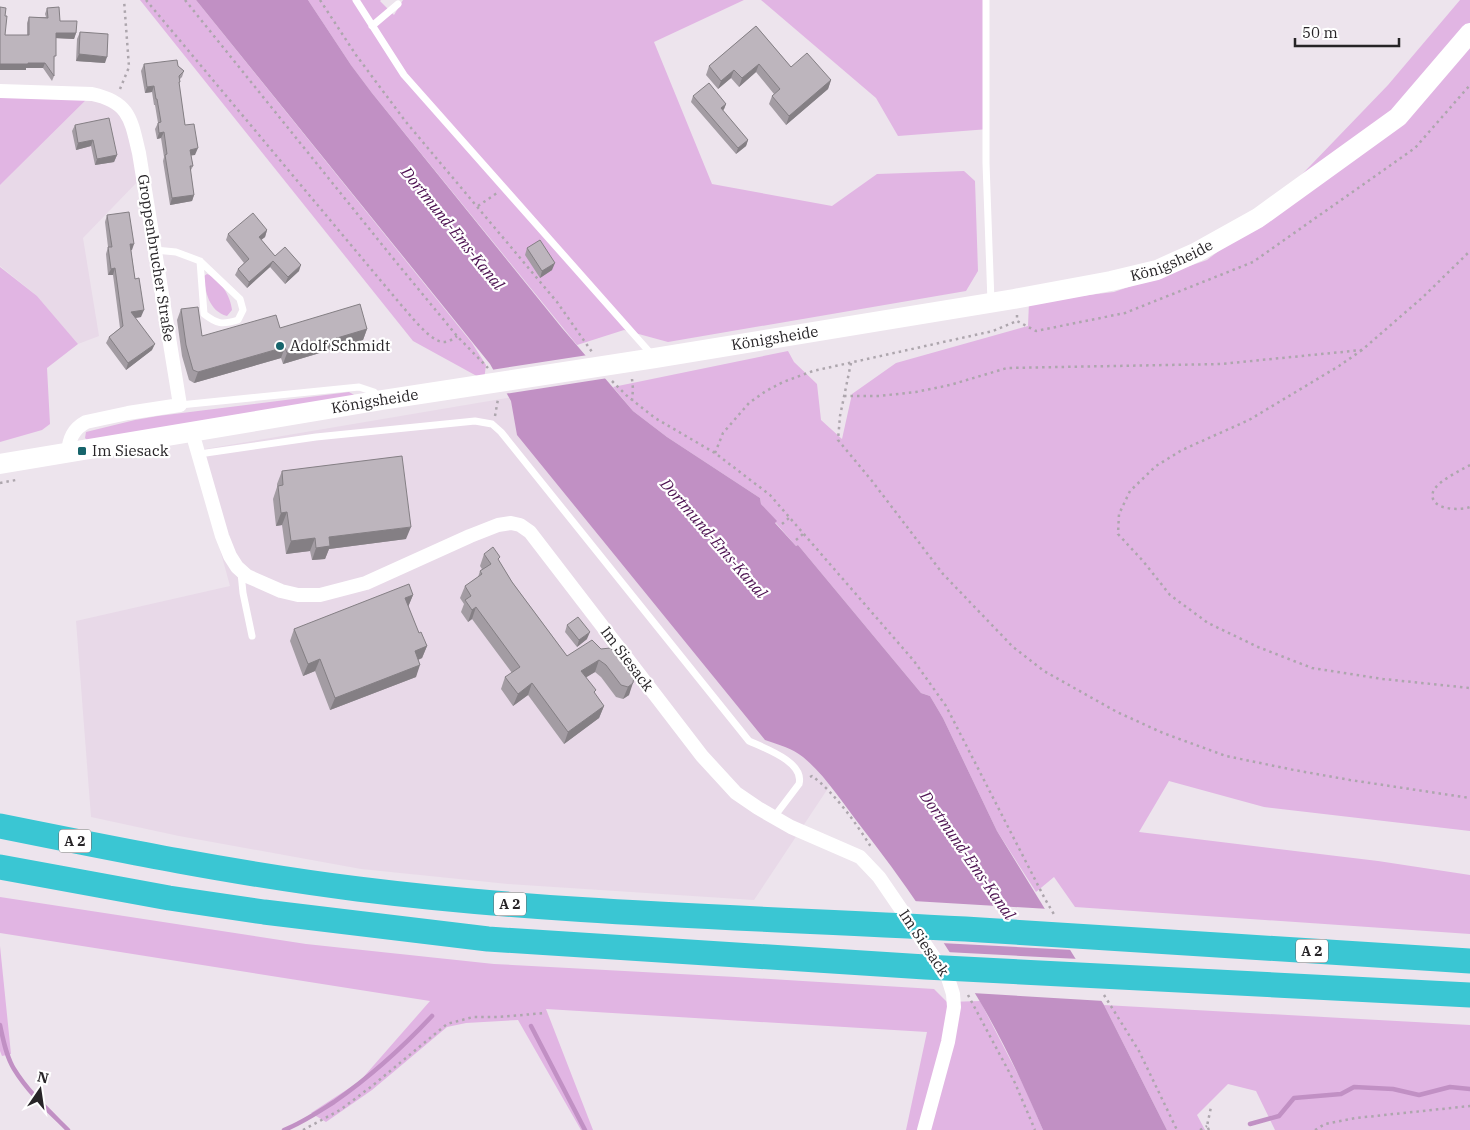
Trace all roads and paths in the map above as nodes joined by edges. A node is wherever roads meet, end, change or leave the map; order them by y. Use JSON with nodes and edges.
{"nodes":[{"id":1,"x":124,"y":0,"type":"edge"},
{"id":2,"x":146,"y":0,"type":"edge"},
{"id":3,"x":185,"y":0,"type":"edge"},
{"id":4,"x":320,"y":0,"type":"edge"},
{"id":5,"x":356,"y":0,"type":"edge"},
{"id":6,"x":986,"y":0,"type":"edge"},
{"id":7,"x":398,"y":4,"type":"dead end"},
{"id":8,"x":372,"y":26,"type":"junction"},
{"id":9,"x":1470,"y":33,"type":"edge"},
{"id":10,"x":0,"y":91,"type":"edge"},
{"id":11,"x":115,"y":101,"type":"junction"},
{"id":12,"x":505,"y":188,"type":"junction"},
{"id":13,"x":478,"y":206,"type":"junction"},
{"id":14,"x":154,"y":250,"type":"junction"},
{"id":15,"x":1470,"y":251,"type":"edge"},
{"id":16,"x":200,"y":261,"type":"junction"},
{"id":17,"x":991,"y":302,"type":"junction"},
{"id":18,"x":1018,"y":321,"type":"dead end"},
{"id":19,"x":457,"y":336,"type":"junction"},
{"id":20,"x":1362,"y":350,"type":"junction"},
{"id":21,"x":655,"y":358,"type":"junction"},
{"id":22,"x":851,"y":363,"type":"junction"},
{"id":23,"x":605,"y":367,"type":"junction"},
{"id":24,"x":631,"y":374,"type":"dead end"},
{"id":25,"x":492,"y":384,"type":"junction"},
{"id":26,"x":844,"y":396,"type":"junction"},
{"id":27,"x":382,"y":400,"type":"junction"},
{"id":28,"x":632,"y":400,"type":"junction"},
{"id":29,"x":180,"y":405,"type":"junction"},
{"id":30,"x":492,"y":424,"type":"junction"},
{"id":31,"x":192,"y":432,"type":"junction"},
{"id":32,"x":68,"y":453,"type":"junction"},
{"id":33,"x":715,"y":453,"type":"junction"},
{"id":34,"x":199,"y":454,"type":"junction"},
{"id":35,"x":0,"y":464,"type":"edge"},
{"id":36,"x":1470,"y":464,"type":"edge"},
{"id":37,"x":1470,"y":506,"type":"edge"},
{"id":38,"x":789,"y":518,"type":"junction"},
{"id":39,"x":782,"y":524,"type":"dead end"},
{"id":40,"x":803,"y":534,"type":"junction"},
{"id":41,"x":796,"y":540,"type":"dead end"},
{"id":42,"x":241,"y":570,"type":"junction"},
{"id":43,"x":252,"y":636,"type":"dead end"},
{"id":44,"x":1470,"y":688,"type":"edge"},
{"id":45,"x":801,"y":778,"type":"junction"},
{"id":46,"x":1470,"y":798,"type":"edge"},
{"id":47,"x":774,"y":817,"type":"junction"},
{"id":48,"x":0,"y":826,"type":"edge"},
{"id":49,"x":0,"y":867,"type":"edge"},
{"id":50,"x":879,"y":877,"type":"junction"},
{"id":51,"x":1055,"y":916,"type":"dead end"},
{"id":52,"x":1470,"y":961,"type":"edge"},
{"id":53,"x":1103,"y":992,"type":"dead end"},
{"id":54,"x":968,"y":995,"type":"dead end"},
{"id":55,"x":1470,"y":995,"type":"edge"},
{"id":56,"x":546,"y":1013,"type":"dead end"},
{"id":57,"x":1470,"y":1106,"type":"edge"},
{"id":58,"x":1211,"y":1107,"type":"dead end"},
{"id":59,"x":1208,"y":1128,"type":"edge"},
{"id":60,"x":303,"y":1130,"type":"edge"},
{"id":61,"x":924,"y":1130,"type":"edge"},
{"id":62,"x":1035,"y":1130,"type":"edge"},
{"id":63,"x":1177,"y":1130,"type":"edge"},
{"id":64,"x":1200,"y":1130,"type":"edge"},
{"id":65,"x":1314,"y":1130,"type":"edge"}],
"edges":[{"from":1,"to":11,"type":"path"},
{"from":2,"to":19,"type":"path"},
{"from":3,"to":19,"type":"path"},
{"from":4,"to":13,"type":"path"},
{"from":5,"to":8,"type":"lane"},
{"from":6,"to":17,"type":"lane"},
{"from":7,"to":8,"type":"lane"},
{"from":8,"to":12,"type":"lane"},
{"from":9,"to":17,"type":"main road","name":"Königsheide"},
{"from":10,"to":11,"type":"street"},
{"from":11,"to":14,"type":"street","name":"Groppenbrucher Straße"},
{"from":12,"to":13,"type":"path"},
{"from":12,"to":21,"type":"lane"},
{"from":13,"to":23,"type":"path"},
{"from":14,"to":16,"type":"lane"},
{"from":14,"to":29,"type":"street","name":"Groppenbrucher Straße"},
{"from":15,"to":20,"type":"path"},
{"from":16,"to":16,"type":"lane"},
{"from":17,"to":21,"type":"main road","name":"Königsheide"},
{"from":18,"to":22,"type":"path"},
{"from":19,"to":25,"type":"path"},
{"from":20,"to":26,"type":"path"},
{"from":20,"to":44,"type":"path"},
{"from":21,"to":23,"type":"main road","name":"Königsheide"},
{"from":22,"to":26,"type":"path"},
{"from":22,"to":33,"type":"path"},
{"from":23,"to":25,"type":"main road","name":"Königsheide"},
{"from":23,"to":28,"type":"path"},
{"from":24,"to":28,"type":"path"},
{"from":25,"to":27,"type":"main road","name":"Königsheide"},
{"from":25,"to":30,"type":"path"},
{"from":26,"to":46,"type":"path"},
{"from":27,"to":29,"type":"lane"},
{"from":27,"to":31,"type":"main road","name":"Königsheide"},
{"from":28,"to":33,"type":"path"},
{"from":29,"to":32,"type":"street"},
{"from":30,"to":34,"type":"lane"},
{"from":30,"to":45,"type":"lane"},
{"from":31,"to":32,"type":"main road","name":"Königsheide"},
{"from":31,"to":34,"type":"street","name":"Im Siesack"},
{"from":32,"to":35,"type":"main road","name":"Königsheide"},
{"from":33,"to":38,"type":"path"},
{"from":34,"to":42,"type":"street","name":"Im Siesack"},
{"from":36,"to":37,"type":"path"},
{"from":38,"to":39,"type":"path"},
{"from":38,"to":40,"type":"path"},
{"from":40,"to":41,"type":"path"},
{"from":40,"to":51,"type":"path"},
{"from":42,"to":43,"type":"lane"},
{"from":42,"to":47,"type":"street","name":"Im Siesack"},
{"from":45,"to":47,"type":"lane"},
{"from":45,"to":50,"type":"path"},
{"from":47,"to":50,"type":"street","name":"Im Siesack"},
{"from":48,"to":52,"type":"highway","number":"A 2"},
{"from":49,"to":55,"type":"highway"},
{"from":50,"to":61,"type":"street","name":"Im Siesack"},
{"from":53,"to":63,"type":"path"},
{"from":54,"to":62,"type":"path"},
{"from":56,"to":60,"type":"path"},
{"from":57,"to":65,"type":"path"},
{"from":58,"to":59,"type":"path"},
{"from":59,"to":64,"type":"path"}]}
